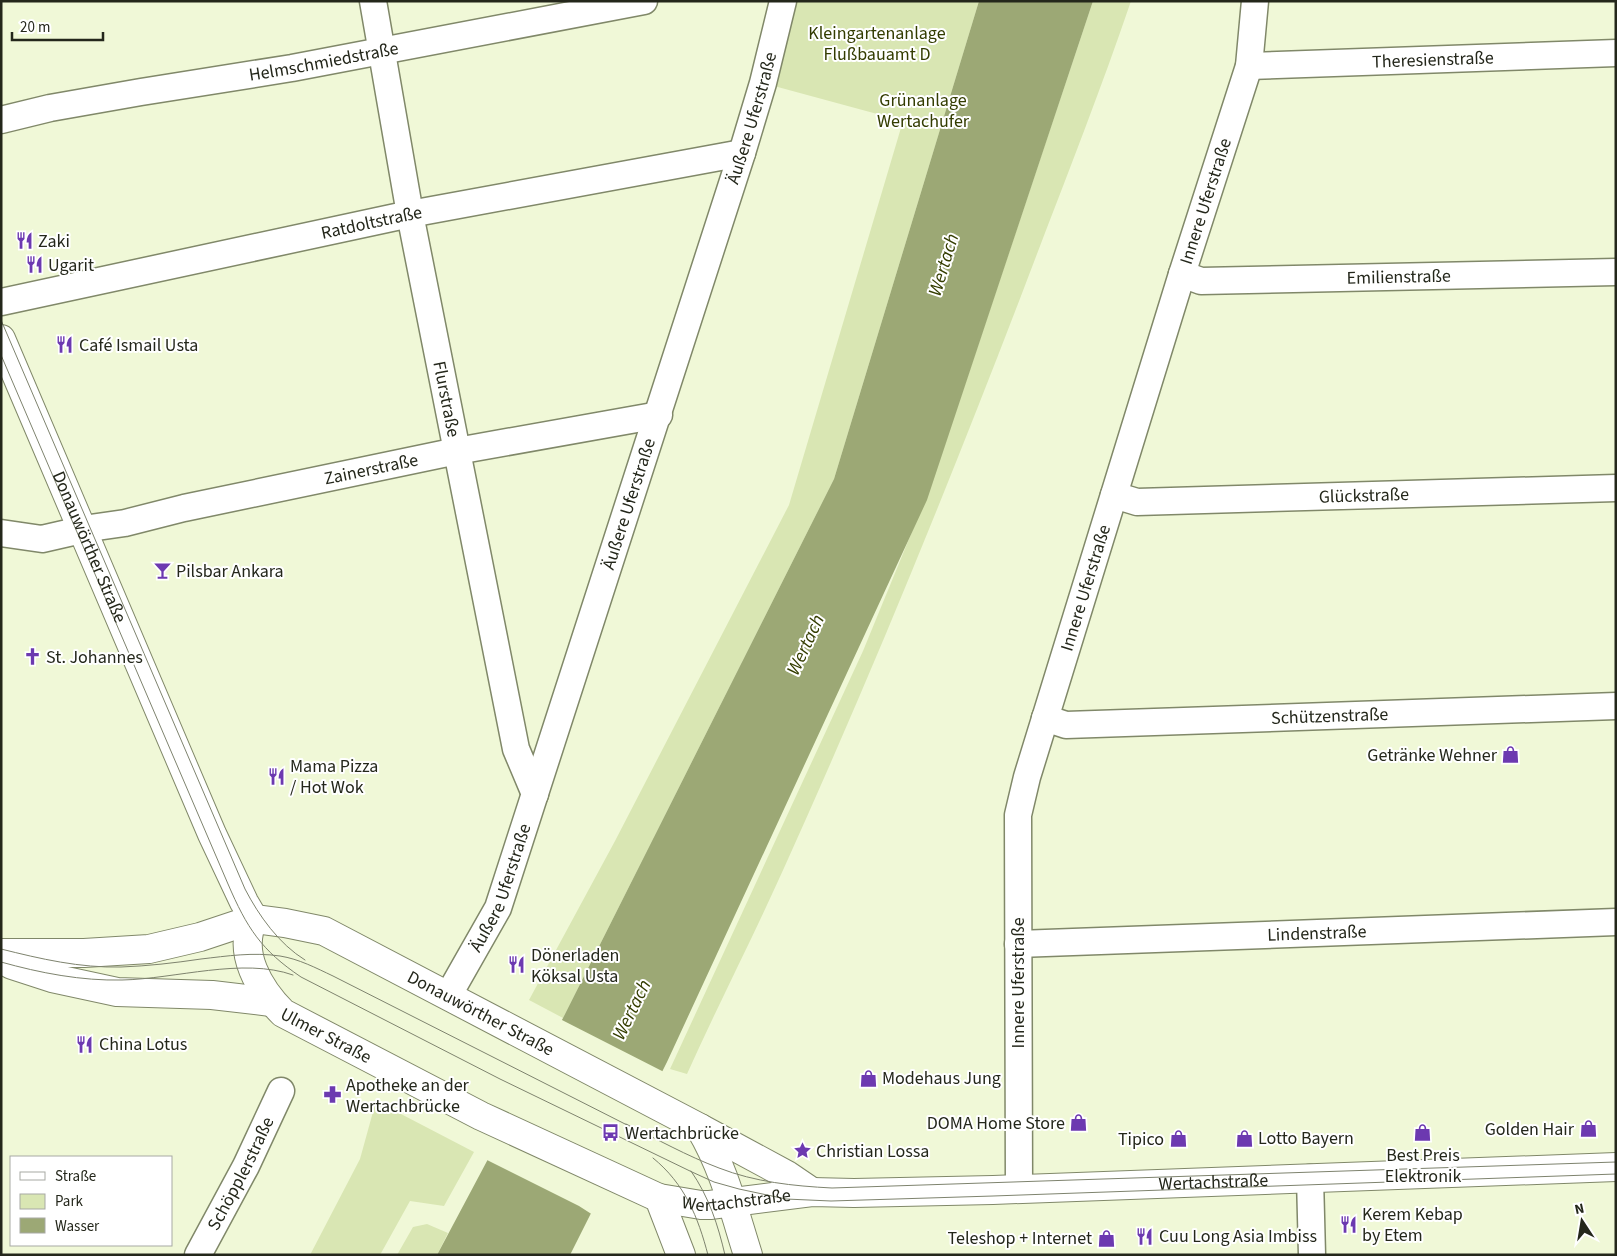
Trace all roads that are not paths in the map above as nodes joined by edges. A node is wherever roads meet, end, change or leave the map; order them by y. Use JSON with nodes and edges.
{"nodes":[{"id":1,"x":373,"y":1,"type":"edge"},
{"id":2,"x":644,"y":1,"type":"edge"},
{"id":3,"x":783,"y":1,"type":"edge"},
{"id":4,"x":1254,"y":1,"type":"edge"},
{"id":5,"x":382,"y":51,"type":"junction"},
{"id":6,"x":1616,"y":53,"type":"edge"},
{"id":7,"x":1249,"y":66,"type":"junction"},
{"id":8,"x":1,"y":120,"type":"edge"},
{"id":9,"x":742,"y":153,"type":"junction"},
{"id":10,"x":410,"y":214,"type":"junction"},
{"id":11,"x":1616,"y":272,"type":"edge"},
{"id":12,"x":1182,"y":274,"type":"junction"},
{"id":13,"x":1,"y":302,"type":"edge"},
{"id":14,"x":1,"y":339,"type":"edge"},
{"id":15,"x":659,"y":415,"type":"junction"},
{"id":16,"x":457,"y":451,"type":"junction"},
{"id":17,"x":1616,"y":488,"type":"edge"},
{"id":18,"x":1114,"y":495,"type":"junction"},
{"id":19,"x":83,"y":530,"type":"junction"},
{"id":20,"x":1,"y":533,"type":"edge"},
{"id":21,"x":1616,"y":706,"type":"edge"},
{"id":22,"x":1045,"y":718,"type":"junction"},
{"id":23,"x":535,"y":794,"type":"junction"},
{"id":24,"x":254,"y":919,"type":"junction"},
{"id":25,"x":1616,"y":922,"type":"edge"},
{"id":26,"x":1018,"y":944,"type":"junction"},
{"id":27,"x":1,"y":953,"type":"edge"},
{"id":28,"x":1,"y":960,"type":"edge"},
{"id":29,"x":448,"y":996,"type":"junction"},
{"id":30,"x":271,"y":1002,"type":"junction"},
{"id":31,"x":281,"y":1091,"type":"dead end"},
{"id":32,"x":700,"y":1128,"type":"junction"},
{"id":33,"x":1616,"y":1167,"type":"edge"},
{"id":34,"x":1310,"y":1178,"type":"junction"},
{"id":35,"x":1019,"y":1189,"type":"junction"},
{"id":36,"x":812,"y":1192,"type":"junction"},
{"id":37,"x":659,"y":1198,"type":"junction"},
{"id":38,"x":731,"y":1202,"type":"junction"},
{"id":39,"x":198,"y":1255,"type":"edge"},
{"id":40,"x":681,"y":1255,"type":"edge"},
{"id":41,"x":748,"y":1255,"type":"edge"},
{"id":42,"x":1312,"y":1255,"type":"edge"}],
"edges":[{"from":1,"to":5,"type":"street","name":"Flurstraße"},
{"from":2,"to":5,"type":"street","name":"Helmschmiedstraße"},
{"from":3,"to":9,"type":"street","name":"Äußere Uferstraße"},
{"from":4,"to":7,"type":"street","name":"Innere Uferstraße"},
{"from":5,"to":8,"type":"street","name":"Helmschmiedstraße"},
{"from":5,"to":10,"type":"street","name":"Flurstraße"},
{"from":6,"to":7,"type":"street","name":"Theresienstraße"},
{"from":7,"to":12,"type":"street","name":"Innere Uferstraße"},
{"from":9,"to":10,"type":"street","name":"Ratdoltstraße"},
{"from":9,"to":15,"type":"street","name":"Äußere Uferstraße"},
{"from":10,"to":13,"type":"street","name":"Ratdoltstraße"},
{"from":10,"to":16,"type":"street","name":"Flurstraße"},
{"from":11,"to":12,"type":"street","name":"Emilienstraße"},
{"from":12,"to":18,"type":"street","name":"Innere Uferstraße"},
{"from":14,"to":19,"type":"main road","name":"Donauwörther Straße"},
{"from":15,"to":16,"type":"street","name":"Zainerstraße"},
{"from":15,"to":23,"type":"street","name":"Äußere Uferstraße"},
{"from":16,"to":19,"type":"street","name":"Zainerstraße"},
{"from":16,"to":23,"type":"street","name":"Flurstraße"},
{"from":17,"to":18,"type":"street","name":"Glückstraße"},
{"from":18,"to":22,"type":"street","name":"Innere Uferstraße"},
{"from":19,"to":20,"type":"street","name":"Zainerstraße"},
{"from":19,"to":24,"type":"main road","name":"Donauwörther Straße"},
{"from":21,"to":22,"type":"street","name":"Schützenstraße"},
{"from":22,"to":26,"type":"street","name":"Innere Uferstraße"},
{"from":23,"to":29,"type":"street","name":"Äußere Uferstraße"},
{"from":24,"to":27,"type":"main road"},
{"from":24,"to":29,"type":"main road","name":"Donauwörther Straße"},
{"from":24,"to":30,"type":"main road"},
{"from":25,"to":26,"type":"street","name":"Lindenstraße"},
{"from":26,"to":35,"type":"street","name":"Innere Uferstraße"},
{"from":28,"to":30,"type":"main road","name":"Ulmer Straße"},
{"from":29,"to":32,"type":"main road","name":"Donauwörther Straße"},
{"from":30,"to":37,"type":"main road","name":"Ulmer Straße"},
{"from":31,"to":39,"type":"street","name":"Schöpplerstraße"},
{"from":32,"to":36,"type":"main road","name":"Wertachstraße"},
{"from":32,"to":38,"type":"main road"},
{"from":33,"to":34,"type":"main road","name":"Wertachstraße"},
{"from":34,"to":35,"type":"main road","name":"Wertachstraße"},
{"from":34,"to":42,"type":"street"},
{"from":35,"to":36,"type":"main road","name":"Wertachstraße"},
{"from":36,"to":38,"type":"main road","name":"Wertachstraße"},
{"from":37,"to":38,"type":"main road","name":"Wertachstraße"},
{"from":37,"to":40,"type":"main road"},
{"from":38,"to":41,"type":"main road"}]}
